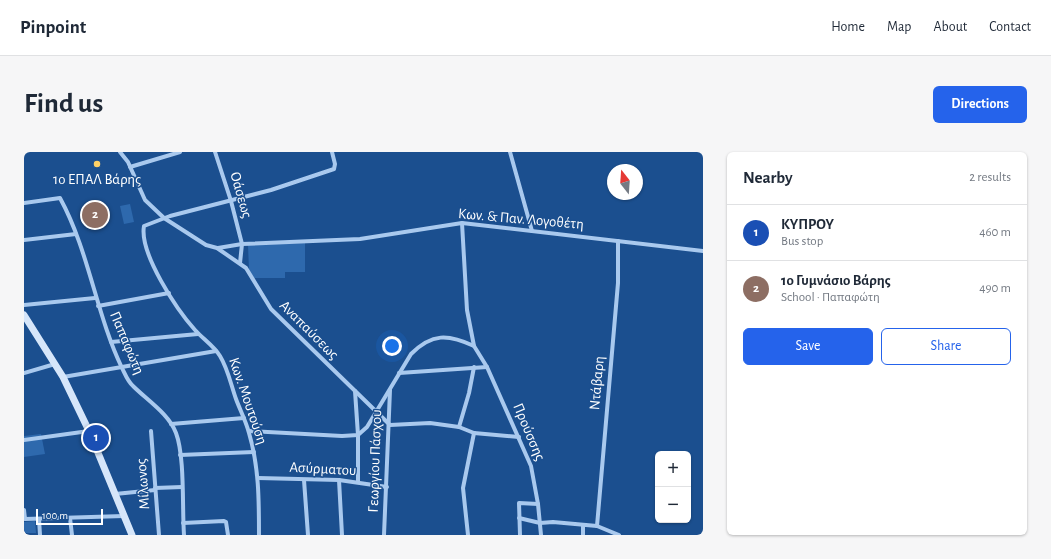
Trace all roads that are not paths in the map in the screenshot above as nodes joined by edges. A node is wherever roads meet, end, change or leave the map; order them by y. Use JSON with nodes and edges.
{"nodes":[{"id":1,"x":120,"y":152,"type":"edge"},
{"id":2,"x":180,"y":152,"type":"edge"},
{"id":3,"x":215,"y":152,"type":"edge"},
{"id":4,"x":332,"y":152,"type":"edge"},
{"id":5,"x":510,"y":152,"type":"edge"},
{"id":6,"x":130,"y":167,"type":"junction"},
{"id":7,"x":231,"y":200,"type":"junction"},
{"id":8,"x":24,"y":203,"type":"edge"},
{"id":9,"x":164,"y":218,"type":"junction"},
{"id":10,"x":462,"y":223,"type":"junction"},
{"id":11,"x":532,"y":231,"type":"junction"},
{"id":12,"x":76,"y":234,"type":"junction"},
{"id":13,"x":24,"y":240,"type":"edge"},
{"id":14,"x":618,"y":242,"type":"junction"},
{"id":15,"x":242,"y":244,"type":"junction"},
{"id":16,"x":217,"y":248,"type":"junction"},
{"id":17,"x":703,"y":251,"type":"edge"},
{"id":18,"x":240,"y":263,"type":"junction"},
{"id":19,"x":169,"y":293,"type":"junction"},
{"id":20,"x":96,"y":298,"type":"junction"},
{"id":21,"x":24,"y":305,"type":"edge"},
{"id":22,"x":98,"y":306,"type":"junction"},
{"id":23,"x":24,"y":316,"type":"edge"},
{"id":24,"x":198,"y":334,"type":"junction"},
{"id":25,"x":111,"y":342,"type":"junction"},
{"id":26,"x":474,"y":346,"type":"junction"},
{"id":27,"x":216,"y":351,"type":"junction"},
{"id":28,"x":55,"y":364,"type":"junction"},
{"id":29,"x":122,"y":367,"type":"junction"},
{"id":30,"x":474,"y":367,"type":"junction"},
{"id":31,"x":487,"y":367,"type":"junction"},
{"id":32,"x":24,"y":373,"type":"edge"},
{"id":33,"x":399,"y":373,"type":"junction"},
{"id":34,"x":63,"y":377,"type":"junction"},
{"id":35,"x":390,"y":388,"type":"junction"},
{"id":36,"x":355,"y":391,"type":"junction"},
{"id":37,"x":376,"y":411,"type":"junction"},
{"id":38,"x":244,"y":418,"type":"junction"},
{"id":39,"x":171,"y":424,"type":"junction"},
{"id":40,"x":390,"y":424,"type":"junction"},
{"id":41,"x":459,"y":427,"type":"junction"},
{"id":42,"x":89,"y":431,"type":"junction"},
{"id":43,"x":150,"y":431,"type":"dead end"},
{"id":44,"x":249,"y":431,"type":"junction"},
{"id":45,"x":474,"y":433,"type":"junction"},
{"id":46,"x":358,"y":435,"type":"junction"},
{"id":47,"x":519,"y":437,"type":"junction"},
{"id":48,"x":24,"y":440,"type":"edge"},
{"id":49,"x":254,"y":452,"type":"junction"},
{"id":50,"x":180,"y":455,"type":"junction"},
{"id":51,"x":258,"y":478,"type":"junction"},
{"id":52,"x":304,"y":480,"type":"junction"},
{"id":53,"x":339,"y":480,"type":"junction"},
{"id":54,"x":358,"y":482,"type":"junction"},
{"id":55,"x":182,"y":487,"type":"junction"},
{"id":56,"x":387,"y":487,"type":"junction"},
{"id":57,"x":155,"y":489,"type":"junction"},
{"id":58,"x":115,"y":494,"type":"junction"},
{"id":59,"x":538,"y":504,"type":"junction"},
{"id":60,"x":24,"y":510,"type":"edge"},
{"id":61,"x":124,"y":516,"type":"junction"},
{"id":62,"x":40,"y":518,"type":"junction"},
{"id":63,"x":70,"y":518,"type":"junction"},
{"id":64,"x":520,"y":518,"type":"junction"},
{"id":65,"x":183,"y":523,"type":"junction"},
{"id":66,"x":540,"y":523,"type":"junction"},
{"id":67,"x":583,"y":525,"type":"junction"},
{"id":68,"x":597,"y":526,"type":"junction"},
{"id":69,"x":40,"y":535,"type":"edge"},
{"id":70,"x":72,"y":535,"type":"edge"},
{"id":71,"x":132,"y":535,"type":"edge"},
{"id":72,"x":159,"y":535,"type":"edge"},
{"id":73,"x":184,"y":535,"type":"edge"},
{"id":74,"x":228,"y":535,"type":"edge"},
{"id":75,"x":259,"y":535,"type":"edge"},
{"id":76,"x":308,"y":535,"type":"edge"},
{"id":77,"x":342,"y":535,"type":"edge"},
{"id":78,"x":384,"y":535,"type":"edge"},
{"id":79,"x":468,"y":535,"type":"edge"},
{"id":80,"x":520,"y":535,"type":"edge"},
{"id":81,"x":541,"y":535,"type":"edge"},
{"id":82,"x":584,"y":535,"type":"edge"},
{"id":83,"x":619,"y":535,"type":"edge"}],
"edges":[{"from":1,"to":6,"type":"street","name":"Αναπαύσεως"},
{"from":2,"to":6,"type":"street"},
{"from":3,"to":7,"type":"street","name":"Οάσεως"},
{"from":4,"to":7,"type":"street","name":"Κων. Μουτούση"},
{"from":5,"to":11,"type":"street"},
{"from":6,"to":9,"type":"street","name":"Αναπαύσεως"},
{"from":7,"to":9,"type":"street","name":"Κων. Μουτούση"},
{"from":7,"to":15,"type":"street","name":"Οάσεως"},
{"from":8,"to":12,"type":"street","name":"Παπαφώτη"},
{"from":9,"to":16,"type":"street","name":"Αναπαύσεως"},
{"from":9,"to":19,"type":"street","name":"Κων. Μουτούση"},
{"from":10,"to":11,"type":"street","name":"Κων. & Παν. Λογοθέτη"},
{"from":10,"to":15,"type":"street","name":"Κων. & Παν. Λογοθέτη"},
{"from":10,"to":26,"type":"street"},
{"from":11,"to":14,"type":"street","name":"Κων. & Παν. Λογοθέτη"},
{"from":12,"to":13,"type":"street"},
{"from":12,"to":20,"type":"street","name":"Παπαφώτη"},
{"from":14,"to":17,"type":"street","name":"Κων. & Παν. Λογοθέτη"},
{"from":14,"to":68,"type":"street","name":"Ντάβαρη"},
{"from":15,"to":16,"type":"street","name":"Κων. & Παν. Λογοθέτη"},
{"from":15,"to":18,"type":"street"},
{"from":16,"to":18,"type":"street","name":"Αναπαύσεως"},
{"from":18,"to":36,"type":"street","name":"Αναπαύσεως"},
{"from":19,"to":22,"type":"street"},
{"from":19,"to":24,"type":"street","name":"Κων. Μουτούση"},
{"from":20,"to":21,"type":"street"},
{"from":20,"to":22,"type":"street","name":"Παπαφώτη"},
{"from":22,"to":25,"type":"street","name":"Παπαφώτη"},
{"from":23,"to":28,"type":"main road"},
{"from":24,"to":25,"type":"street"},
{"from":24,"to":27,"type":"street","name":"Κων. Μουτούση"},
{"from":25,"to":29,"type":"street","name":"Παπαφώτη"},
{"from":26,"to":31,"type":"street","name":"Προύσσης"},
{"from":26,"to":33,"type":"street"},
{"from":27,"to":29,"type":"street"},
{"from":27,"to":38,"type":"street","name":"Κων. Μουτούση"},
{"from":28,"to":32,"type":"street"},
{"from":28,"to":34,"type":"main road"},
{"from":29,"to":34,"type":"street"},
{"from":29,"to":39,"type":"street","name":"Παπαφώτη"},
{"from":30,"to":31,"type":"street"},
{"from":30,"to":33,"type":"street"},
{"from":30,"to":41,"type":"street"},
{"from":31,"to":47,"type":"street","name":"Προύσσης"},
{"from":33,"to":35,"type":"street"},
{"from":34,"to":42,"type":"main road"},
{"from":35,"to":37,"type":"street"},
{"from":35,"to":40,"type":"street","name":"Γεωργίου Πάσχου"},
{"from":36,"to":37,"type":"street","name":"Αναπαύσεως"},
{"from":36,"to":46,"type":"street"},
{"from":37,"to":40,"type":"street","name":"Αναπαύσεως"},
{"from":37,"to":46,"type":"street"},
{"from":38,"to":39,"type":"street"},
{"from":38,"to":44,"type":"street","name":"Κων. Μουτούση"},
{"from":39,"to":50,"type":"street","name":"Παπαφώτη"},
{"from":40,"to":41,"type":"street"},
{"from":40,"to":56,"type":"street","name":"Γεωργίου Πάσχου"},
{"from":41,"to":45,"type":"street"},
{"from":42,"to":48,"type":"street"},
{"from":42,"to":58,"type":"main road"},
{"from":43,"to":57,"type":"street","name":"Μίλωνος"},
{"from":44,"to":46,"type":"street"},
{"from":44,"to":49,"type":"street","name":"Κων. Μουτούση"},
{"from":45,"to":47,"type":"street"},
{"from":45,"to":79,"type":"street"},
{"from":46,"to":54,"type":"street"},
{"from":47,"to":59,"type":"street","name":"Προύσσης"},
{"from":49,"to":50,"type":"street"},
{"from":49,"to":51,"type":"street","name":"Κων. Μουτούση"},
{"from":50,"to":55,"type":"street","name":"Παπαφώτη"},
{"from":51,"to":52,"type":"street","name":"Ασύρματου"},
{"from":51,"to":75,"type":"street","name":"Κων. Μουτούση"},
{"from":52,"to":53,"type":"street","name":"Ασύρματου"},
{"from":52,"to":76,"type":"street"},
{"from":53,"to":54,"type":"street","name":"Ασύρματου"},
{"from":53,"to":77,"type":"street"},
{"from":54,"to":56,"type":"street","name":"Ασύρματου"},
{"from":55,"to":57,"type":"street"},
{"from":55,"to":65,"type":"street","name":"Παπαφώτη"},
{"from":56,"to":78,"type":"street","name":"Γεωργίου Πάσχου"},
{"from":57,"to":58,"type":"street"},
{"from":57,"to":72,"type":"street","name":"Μίλωνος"},
{"from":58,"to":61,"type":"main road"},
{"from":59,"to":64,"type":"street"},
{"from":59,"to":66,"type":"street","name":"Προύσσης"},
{"from":60,"to":62,"type":"street"},
{"from":61,"to":63,"type":"street"},
{"from":61,"to":71,"type":"main road"},
{"from":62,"to":63,"type":"street"},
{"from":62,"to":69,"type":"street"},
{"from":63,"to":70,"type":"street"},
{"from":64,"to":66,"type":"street"},
{"from":64,"to":80,"type":"street"},
{"from":65,"to":73,"type":"street","name":"Παπαφώτη"},
{"from":65,"to":74,"type":"street"},
{"from":66,"to":67,"type":"street"},
{"from":66,"to":81,"type":"street","name":"Προύσσης"},
{"from":67,"to":68,"type":"street"},
{"from":67,"to":82,"type":"street"},
{"from":68,"to":83,"type":"street"}]}
